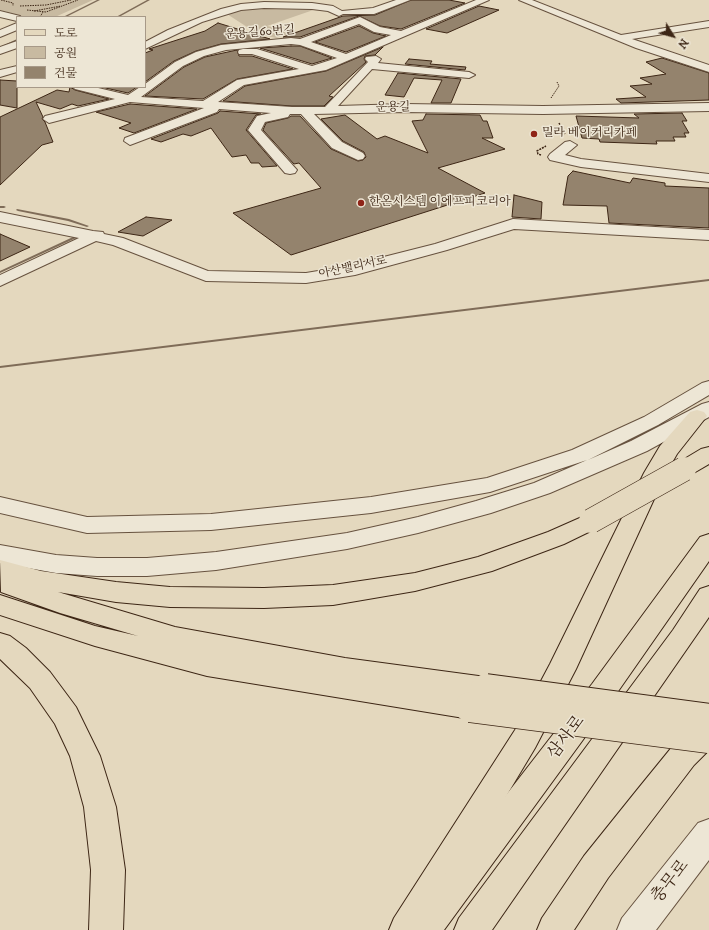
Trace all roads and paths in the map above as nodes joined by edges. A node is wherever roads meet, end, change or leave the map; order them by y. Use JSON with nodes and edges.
{"nodes":[{"id":1,"x":1,"y":0,"type":"edge"},
{"id":2,"x":71,"y":0,"type":"edge"},
{"id":3,"x":78,"y":0,"type":"edge"},
{"id":4,"x":285,"y":0,"type":"edge"},
{"id":5,"x":405,"y":0,"type":"edge"},
{"id":6,"x":484,"y":0,"type":"edge"},
{"id":7,"x":527,"y":0,"type":"edge"},
{"id":8,"x":6,"y":4,"type":"dead end"},
{"id":9,"x":264,"y":5,"type":"junction"},
{"id":10,"x":14,"y":6,"type":"junction"},
{"id":11,"x":63,"y":6,"type":"junction"},
{"id":12,"x":25,"y":10,"type":"dead end"},
{"id":13,"x":34,"y":11,"type":"junction"},
{"id":14,"x":43,"y":12,"type":"junction"},
{"id":15,"x":16,"y":13,"type":"edge"},
{"id":16,"x":339,"y":13,"type":"junction"},
{"id":17,"x":0,"y":14,"type":"edge"},
{"id":18,"x":41,"y":16,"type":"edge"},
{"id":19,"x":442,"y":18,"type":"junction"},
{"id":20,"x":360,"y":20,"type":"junction"},
{"id":21,"x":463,"y":22,"type":"dead end"},
{"id":22,"x":709,"y":24,"type":"edge"},
{"id":23,"x":16,"y":26,"type":"edge"},
{"id":24,"x":154,"y":30,"type":"dead end"},
{"id":25,"x":172,"y":32,"type":"junction"},
{"id":26,"x":0,"y":34,"type":"edge"},
{"id":27,"x":191,"y":34,"type":"dead end"},
{"id":28,"x":401,"y":34,"type":"junction"},
{"id":29,"x":211,"y":38,"type":"dead end"},
{"id":30,"x":621,"y":38,"type":"junction"},
{"id":31,"x":301,"y":42,"type":"junction"},
{"id":32,"x":16,"y":44,"type":"edge"},
{"id":33,"x":146,"y":45,"type":"edge"},
{"id":34,"x":228,"y":47,"type":"junction"},
{"id":35,"x":0,"y":51,"type":"edge"},
{"id":36,"x":346,"y":57,"type":"junction"},
{"id":37,"x":370,"y":66,"type":"junction"},
{"id":38,"x":16,"y":69,"type":"edge"},
{"id":39,"x":151,"y":69,"type":"dead end"},
{"id":40,"x":171,"y":69,"type":"junction"},
{"id":41,"x":709,"y":69,"type":"edge"},
{"id":42,"x":314,"y":70,"type":"junction"},
{"id":43,"x":0,"y":74,"type":"edge"},
{"id":44,"x":469,"y":75,"type":"dead end"},
{"id":45,"x":0,"y":77,"type":"edge"},
{"id":46,"x":16,"y":79,"type":"edge"},
{"id":47,"x":92,"y":88,"type":"edge"},
{"id":48,"x":103,"y":89,"type":"edge"},
{"id":49,"x":72,"y":98,"type":"dead end"},
{"id":50,"x":129,"y":99,"type":"junction"},
{"id":51,"x":205,"y":105,"type":"junction"},
{"id":52,"x":222,"y":106,"type":"junction"},
{"id":53,"x":709,"y":107,"type":"edge"},
{"id":54,"x":328,"y":110,"type":"junction"},
{"id":55,"x":298,"y":111,"type":"junction"},
{"id":56,"x":49,"y":119,"type":"dead end"},
{"id":57,"x":130,"y":141,"type":"dead end"},
{"id":58,"x":570,"y":145,"type":"dead end"},
{"id":59,"x":358,"y":156,"type":"dead end"},
{"id":60,"x":290,"y":170,"type":"dead end"},
{"id":61,"x":709,"y":178,"type":"edge"},
{"id":62,"x":0,"y":217,"type":"edge"},
{"id":63,"x":96,"y":235,"type":"junction"},
{"id":64,"x":709,"y":235,"type":"edge"},
{"id":65,"x":0,"y":281,"type":"edge"},
{"id":66,"x":709,"y":386,"type":"edge"},
{"id":67,"x":703,"y":412,"type":"edge"},
{"id":68,"x":709,"y":454,"type":"edge"},
{"id":69,"x":0,"y":505,"type":"edge"},
{"id":70,"x":709,"y":544,"type":"edge"},
{"id":71,"x":0,"y":554,"type":"edge"},
{"id":72,"x":0,"y":569,"type":"edge"},
{"id":73,"x":0,"y":581,"type":"edge"},
{"id":74,"x":709,"y":596,"type":"edge"},
{"id":75,"x":0,"y":605,"type":"edge"},
{"id":76,"x":0,"y":644,"type":"edge"},
{"id":77,"x":478,"y":698,"type":"junction"},
{"id":78,"x":709,"y":719,"type":"edge"},
{"id":79,"x":709,"y":730,"type":"edge"},
{"id":80,"x":709,"y":738,"type":"edge"},
{"id":81,"x":709,"y":834,"type":"edge"},
{"id":82,"x":106,"y":930,"type":"edge"},
{"id":83,"x":406,"y":930,"type":"edge"},
{"id":84,"x":423,"y":930,"type":"edge"},
{"id":85,"x":471,"y":930,"type":"edge"},
{"id":86,"x":554,"y":930,"type":"edge"},
{"id":87,"x":634,"y":930,"type":"edge"}],
"edges":[{"from":1,"to":10,"type":"path"},
{"from":2,"to":10,"type":"path"},
{"from":3,"to":11,"type":"path"},
{"from":4,"to":9,"type":"street"},
{"from":5,"to":16,"type":"street"},
{"from":6,"to":19,"type":"street"},
{"from":7,"to":30,"type":"street"},
{"from":8,"to":10,"type":"path"},
{"from":9,"to":16,"type":"street"},
{"from":9,"to":25,"type":"street"},
{"from":10,"to":15,"type":"path"},
{"from":11,"to":13,"type":"path"},
{"from":11,"to":14,"type":"path"},
{"from":12,"to":13,"type":"path"},
{"from":13,"to":14,"type":"path"},
{"from":14,"to":18,"type":"path"},
{"from":15,"to":17,"type":"street"},
{"from":16,"to":20,"type":"street"},
{"from":19,"to":21,"type":"street"},
{"from":19,"to":28,"type":"street"},
{"from":20,"to":28,"type":"street"},
{"from":20,"to":31,"type":"street"},
{"from":22,"to":30,"type":"street"},
{"from":23,"to":26,"type":"street"},
{"from":24,"to":25,"type":"street"},
{"from":25,"to":27,"type":"street"},
{"from":25,"to":33,"type":"street"},
{"from":28,"to":36,"type":"street"},
{"from":29,"to":34,"type":"street"},
{"from":30,"to":41,"type":"street"},
{"from":31,"to":34,"type":"street","name":"운용길60번길"},
{"from":31,"to":36,"type":"street","name":"운용길60번길"},
{"from":32,"to":35,"type":"street"},
{"from":34,"to":40,"type":"street","name":"운용길60번길"},
{"from":34,"to":42,"type":"street"},
{"from":36,"to":37,"type":"street","name":"운용길60번길"},
{"from":36,"to":42,"type":"street"},
{"from":37,"to":44,"type":"street"},
{"from":37,"to":54,"type":"street"},
{"from":38,"to":43,"type":"street"},
{"from":39,"to":40,"type":"street"},
{"from":40,"to":50,"type":"street","name":"운용길60번길"},
{"from":42,"to":51,"type":"street"},
{"from":45,"to":46,"type":"street"},
{"from":47,"to":48,"type":"street","name":"운용길"},
{"from":48,"to":49,"type":"street"},
{"from":48,"to":50,"type":"street","name":"운용길"},
{"from":50,"to":51,"type":"street","name":"운용길"},
{"from":50,"to":56,"type":"street","name":"운용길60번길"},
{"from":51,"to":52,"type":"street","name":"운용길"},
{"from":52,"to":55,"type":"street","name":"운용길"},
{"from":52,"to":57,"type":"street"},
{"from":53,"to":54,"type":"street","name":"운용길"},
{"from":54,"to":55,"type":"street","name":"운용길"},
{"from":55,"to":59,"type":"street"},
{"from":55,"to":60,"type":"street"},
{"from":58,"to":61,"type":"street"},
{"from":62,"to":63,"type":"street","name":"아산밸리서로"},
{"from":63,"to":64,"type":"street","name":"아산밸리서로"},
{"from":63,"to":65,"type":"street"},
{"from":66,"to":69,"type":"street"},
{"from":67,"to":71,"type":"street"},
{"from":67,"to":83,"type":"main road"},
{"from":68,"to":72,"type":"main road","bridge":true},
{"from":70,"to":84,"type":"main road","name":"삼사로"},
{"from":73,"to":77,"type":"main road"},
{"from":74,"to":85,"type":"main road"},
{"from":75,"to":77,"type":"main road"},
{"from":76,"to":82,"type":"main road"},
{"from":77,"to":78,"type":"main road","bridge":true},
{"from":77,"to":80,"type":"main road","bridge":true},
{"from":79,"to":86,"type":"main road"},
{"from":81,"to":87,"type":"street","name":"충무로"}]}
